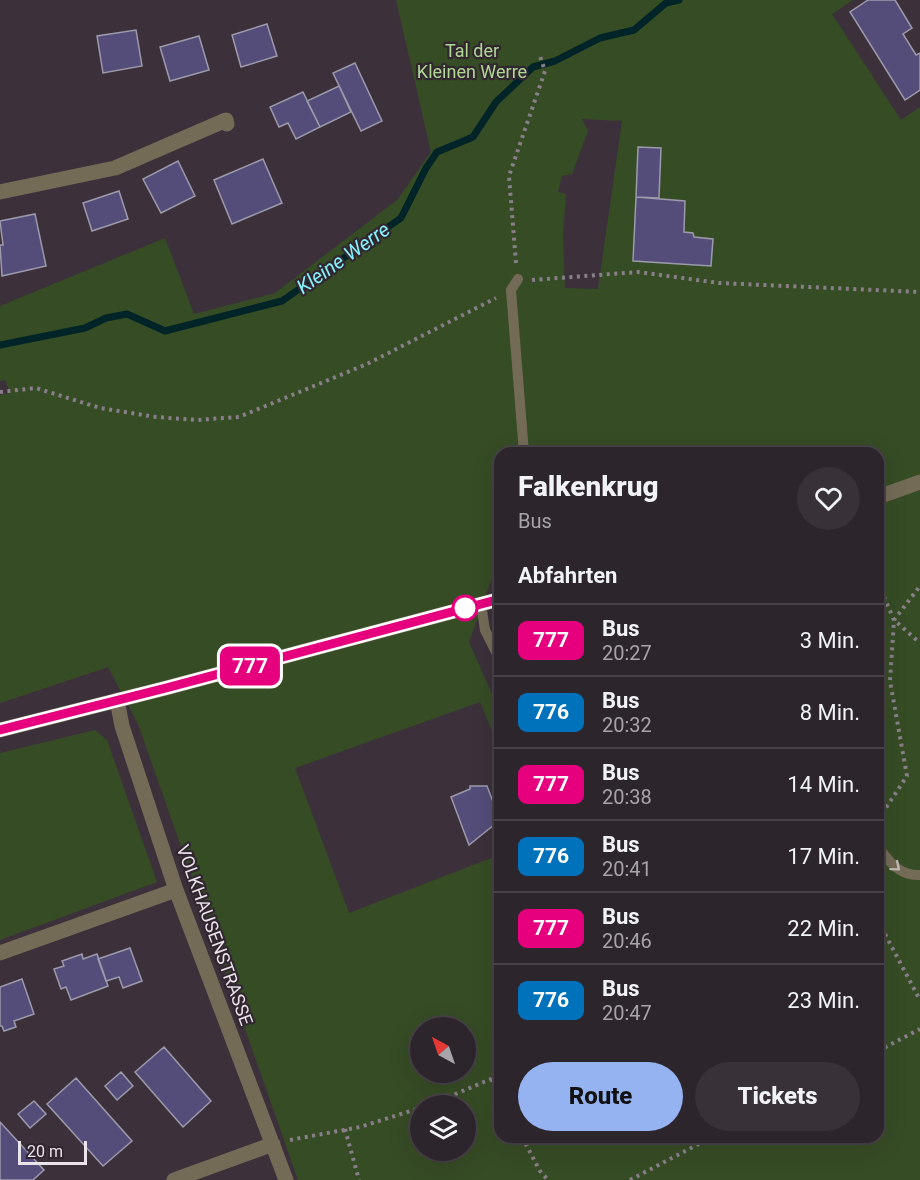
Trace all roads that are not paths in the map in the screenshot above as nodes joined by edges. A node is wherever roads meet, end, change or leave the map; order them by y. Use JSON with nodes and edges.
{"nodes":[{"id":1,"x":228,"y":124,"type":"dead end"},
{"id":2,"x":0,"y":192,"type":"edge"},
{"id":3,"x":518,"y":279,"type":"road end"},
{"id":4,"x":524,"y":447,"type":"edge"},
{"id":5,"x":920,"y":482,"type":"edge"},
{"id":6,"x":884,"y":495,"type":"edge"},
{"id":7,"x":494,"y":600,"type":"edge"},
{"id":8,"x":481,"y":603,"type":"junction"},
{"id":9,"x":494,"y":648,"type":"edge"},
{"id":10,"x":117,"y":700,"type":"junction"},
{"id":11,"x":0,"y":730,"type":"edge"},
{"id":12,"x":884,"y":855,"type":"edge"},
{"id":13,"x":920,"y":875,"type":"edge"},
{"id":14,"x":176,"y":890,"type":"junction"},
{"id":15,"x":0,"y":953,"type":"edge"},
{"id":16,"x":273,"y":1144,"type":"junction"},
{"id":17,"x":174,"y":1180,"type":"edge"},
{"id":18,"x":286,"y":1180,"type":"edge"}],
"edges":[{"from":1,"to":2,"type":"street"},
{"from":3,"to":4,"type":"lane"},
{"from":5,"to":6,"type":"street"},
{"from":7,"to":8,"type":"street"},
{"from":8,"to":9,"type":"lane"},
{"from":8,"to":10,"type":"street"},
{"from":10,"to":11,"type":"street"},
{"from":10,"to":14,"type":"street","name":"VOLKHAUSENSTRASSE"},
{"from":12,"to":13,"type":"lane","one_way":true},
{"from":14,"to":15,"type":"street"},
{"from":14,"to":16,"type":"street","name":"VOLKHAUSENSTRASSE"},
{"from":16,"to":17,"type":"street"},
{"from":16,"to":18,"type":"street","name":"VOLKHAUSENSTRASSE"}]}
